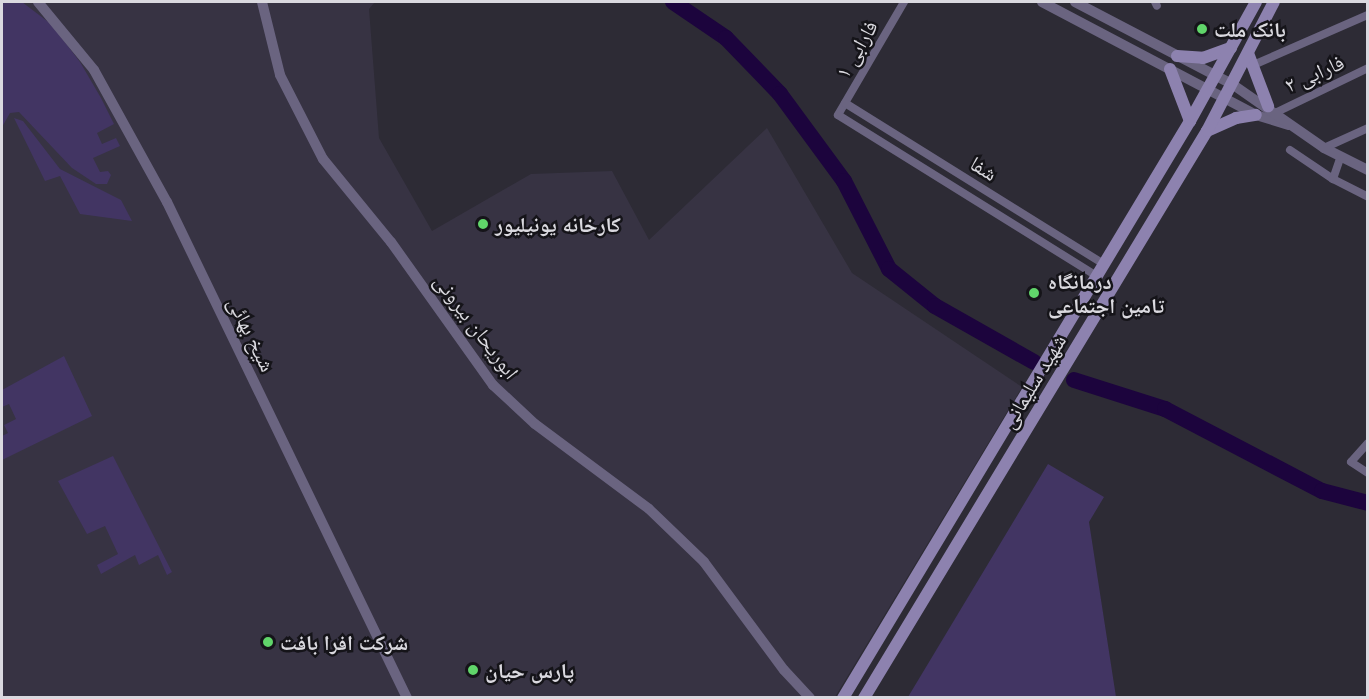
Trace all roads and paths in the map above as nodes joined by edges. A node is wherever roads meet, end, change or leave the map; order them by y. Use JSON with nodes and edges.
{"nodes":[{"id":1,"x":38,"y":2,"type":"edge"},
{"id":2,"x":262,"y":2,"type":"edge"},
{"id":3,"x":904,"y":2,"type":"edge"},
{"id":4,"x":1042,"y":2,"type":"edge"},
{"id":5,"x":1074,"y":2,"type":"edge"},
{"id":6,"x":1256,"y":2,"type":"edge"},
{"id":7,"x":1274,"y":2,"type":"edge"},
{"id":8,"x":1368,"y":15,"type":"edge"},
{"id":9,"x":1231,"y":48,"type":"junction"},
{"id":10,"x":1248,"y":53,"type":"junction"},
{"id":11,"x":1172,"y":54,"type":"junction"},
{"id":12,"x":1164,"y":66,"type":"junction"},
{"id":13,"x":1251,"y":66,"type":"junction"},
{"id":14,"x":1368,"y":68,"type":"edge"},
{"id":15,"x":1215,"y":76,"type":"junction"},
{"id":16,"x":1232,"y":84,"type":"junction"},
{"id":17,"x":1208,"y":89,"type":"junction"},
{"id":18,"x":1224,"y":99,"type":"junction"},
{"id":19,"x":845,"y":103,"type":"junction"},
{"id":20,"x":1272,"y":109,"type":"junction"},
{"id":21,"x":838,"y":115,"type":"joint"},
{"id":22,"x":1256,"y":115,"type":"junction"},
{"id":23,"x":1190,"y":121,"type":"junction"},
{"id":24,"x":1289,"y":125,"type":"junction"},
{"id":25,"x":1368,"y":128,"type":"edge"},
{"id":26,"x":1207,"y":131,"type":"junction"},
{"id":27,"x":1324,"y":148,"type":"junction"},
{"id":28,"x":1290,"y":150,"type":"dead end"},
{"id":29,"x":1341,"y":156,"type":"junction"},
{"id":30,"x":1368,"y":170,"type":"edge"},
{"id":31,"x":1333,"y":179,"type":"junction"},
{"id":32,"x":1368,"y":197,"type":"edge"},
{"id":33,"x":1008,"y":204,"type":"junction"},
{"id":34,"x":1001,"y":216,"type":"junction"},
{"id":35,"x":1087,"y":253,"type":"junction"},
{"id":36,"x":1104,"y":264,"type":"junction"},
{"id":37,"x":1079,"y":265,"type":"junction"},
{"id":38,"x":1097,"y":276,"type":"junction"},
{"id":39,"x":1368,"y":443,"type":"edge"},
{"id":40,"x":1368,"y":472,"type":"edge"},
{"id":41,"x":407,"y":698,"type":"edge"},
{"id":42,"x":810,"y":698,"type":"edge"},
{"id":43,"x":843,"y":698,"type":"edge"},
{"id":44,"x":864,"y":698,"type":"edge"}],
"edges":[{"from":1,"to":41,"type":"street","name":"شیخ بهائی"},
{"from":2,"to":42,"type":"street","name":"ابوریحان بیرونی"},
{"from":3,"to":19,"type":"street","name":"فارابی ۱"},
{"from":4,"to":12,"type":"street"},
{"from":5,"to":11,"type":"street"},
{"from":6,"to":9,"type":"main road","name":"شهید سلیمانی"},
{"from":7,"to":10,"type":"main road","name":"شهید سلیمانی"},
{"from":8,"to":13,"type":"street"},
{"from":9,"to":11,"type":"main road"},
{"from":9,"to":15,"type":"main road","name":"شهید سلیمانی"},
{"from":10,"to":13,"type":"main road"},
{"from":10,"to":16,"type":"main road","name":"شهید سلیمانی"},
{"from":11,"to":12,"type":"street"},
{"from":11,"to":15,"type":"street"},
{"from":12,"to":17,"type":"street"},
{"from":12,"to":23,"type":"main road"},
{"from":13,"to":20,"type":"main road"},
{"from":14,"to":20,"type":"street","name":"فارابی ۲"},
{"from":15,"to":16,"type":"street"},
{"from":15,"to":17,"type":"main road","name":"شهید سلیمانی"},
{"from":16,"to":18,"type":"main road","name":"شهید سلیمانی"},
{"from":16,"to":20,"type":"street"},
{"from":17,"to":18,"type":"street"},
{"from":17,"to":23,"type":"main road","name":"شهید سلیمانی"},
{"from":18,"to":22,"type":"street"},
{"from":18,"to":26,"type":"main road","name":"شهید سلیمانی"},
{"from":19,"to":21,"type":"street","name":"فارابی ۱"},
{"from":19,"to":33,"type":"street","name":"شفا"},
{"from":20,"to":24,"type":"street"},
{"from":21,"to":34,"type":"street","name":"شفا"},
{"from":22,"to":24,"type":"street"},
{"from":22,"to":26,"type":"main road"},
{"from":23,"to":36,"type":"main road","name":"شهید سلیمانی"},
{"from":24,"to":27,"type":"street"},
{"from":25,"to":27,"type":"street"},
{"from":26,"to":44,"type":"main road","name":"شهید سلیمانی"},
{"from":27,"to":29,"type":"street"},
{"from":28,"to":31,"type":"street"},
{"from":29,"to":30,"type":"street"},
{"from":29,"to":31,"type":"street"},
{"from":31,"to":32,"type":"street"},
{"from":33,"to":34,"type":"street"},
{"from":33,"to":35,"type":"street","name":"شفا"},
{"from":34,"to":37,"type":"street","name":"شفا"},
{"from":35,"to":36,"type":"street","name":"شفا"},
{"from":35,"to":37,"type":"street"},
{"from":36,"to":38,"type":"main road","name":"شهید سلیمانی"},
{"from":37,"to":38,"type":"street","name":"شفا"},
{"from":38,"to":43,"type":"main road","name":"شهید سلیمانی"},
{"from":39,"to":40,"type":"street"}]}
